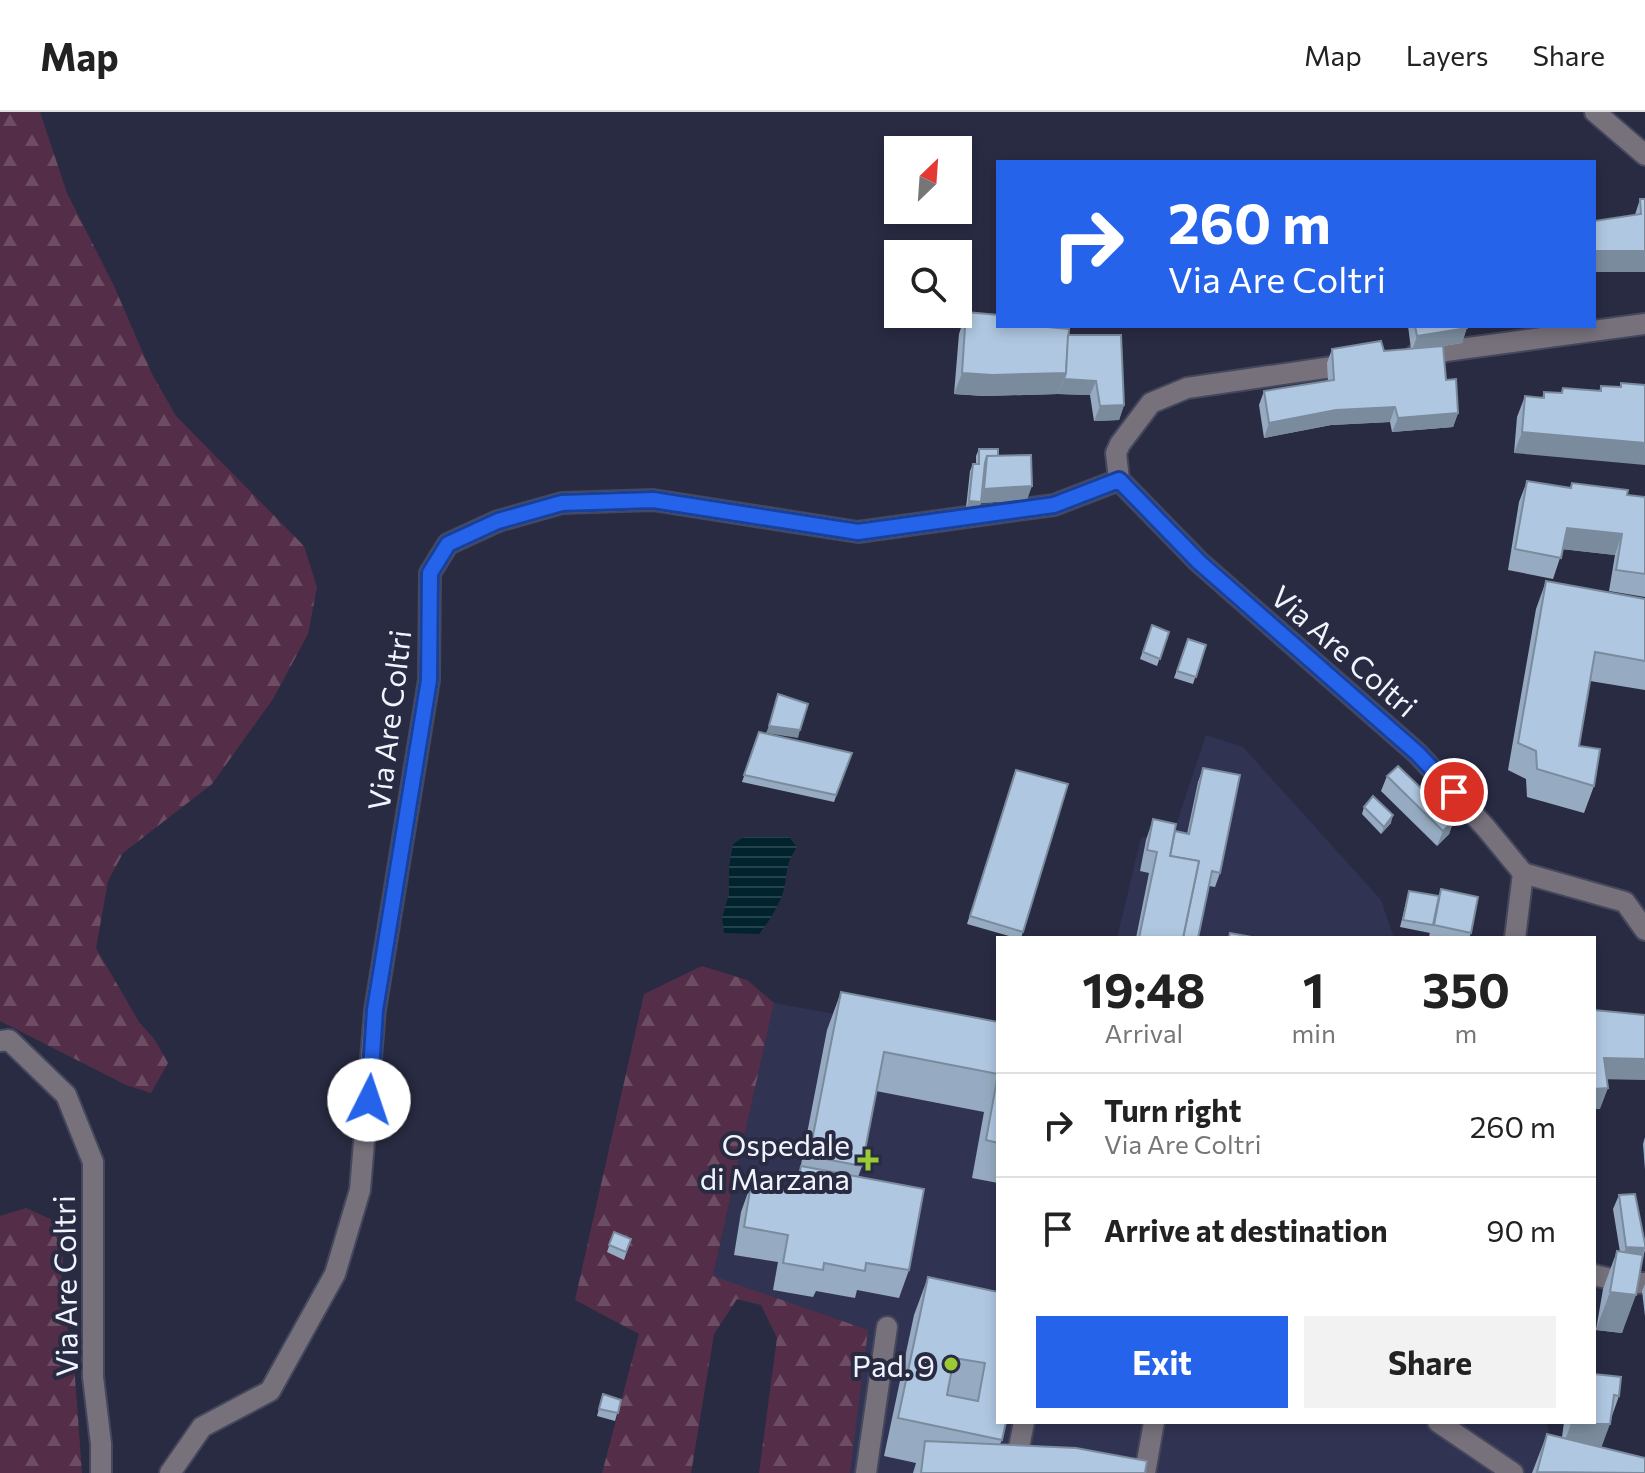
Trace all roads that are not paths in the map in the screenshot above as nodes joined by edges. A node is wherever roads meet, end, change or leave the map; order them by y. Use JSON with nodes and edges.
{"nodes":[{"id":1,"x":1595,"y":112,"type":"edge"},
{"id":2,"x":1645,"y":155,"type":"edge"},
{"id":3,"x":1645,"y":324,"type":"edge"},
{"id":4,"x":1400,"y":357,"type":"edge"},
{"id":5,"x":1370,"y":362,"type":"edge"},
{"id":6,"x":1119,"y":480,"type":"junction"},
{"id":7,"x":1523,"y":873,"type":"junction"},
{"id":8,"x":1645,"y":930,"type":"edge"},
{"id":9,"x":1515,"y":936,"type":"edge"},
{"id":10,"x":0,"y":1041,"type":"edge"},
{"id":11,"x":1596,"y":1275,"type":"edge"},
{"id":12,"x":1645,"y":1283,"type":"edge"},
{"id":13,"x":887,"y":1327,"type":"dead end"},
{"id":14,"x":1024,"y":1424,"type":"edge"},
{"id":15,"x":1154,"y":1424,"type":"edge"},
{"id":16,"x":1441,"y":1424,"type":"edge"},
{"id":17,"x":101,"y":1473,"type":"edge"},
{"id":18,"x":170,"y":1473,"type":"edge"},
{"id":19,"x":866,"y":1473,"type":"edge"},
{"id":20,"x":1014,"y":1473,"type":"edge"},
{"id":21,"x":1145,"y":1473,"type":"edge"},
{"id":22,"x":1513,"y":1473,"type":"edge"}],
"edges":[{"from":1,"to":2,"type":"street"},
{"from":3,"to":4,"type":"street"},
{"from":5,"to":6,"type":"street"},
{"from":6,"to":7,"type":"street","name":"Via Are Coltri"},
{"from":6,"to":18,"type":"street","name":"Via Are Coltri"},
{"from":7,"to":8,"type":"street"},
{"from":7,"to":9,"type":"street"},
{"from":10,"to":17,"type":"street","name":"Via Are Coltri"},
{"from":11,"to":12,"type":"street"},
{"from":13,"to":19,"type":"street"},
{"from":14,"to":20,"type":"street"},
{"from":15,"to":21,"type":"street"},
{"from":16,"to":22,"type":"street"}]}
